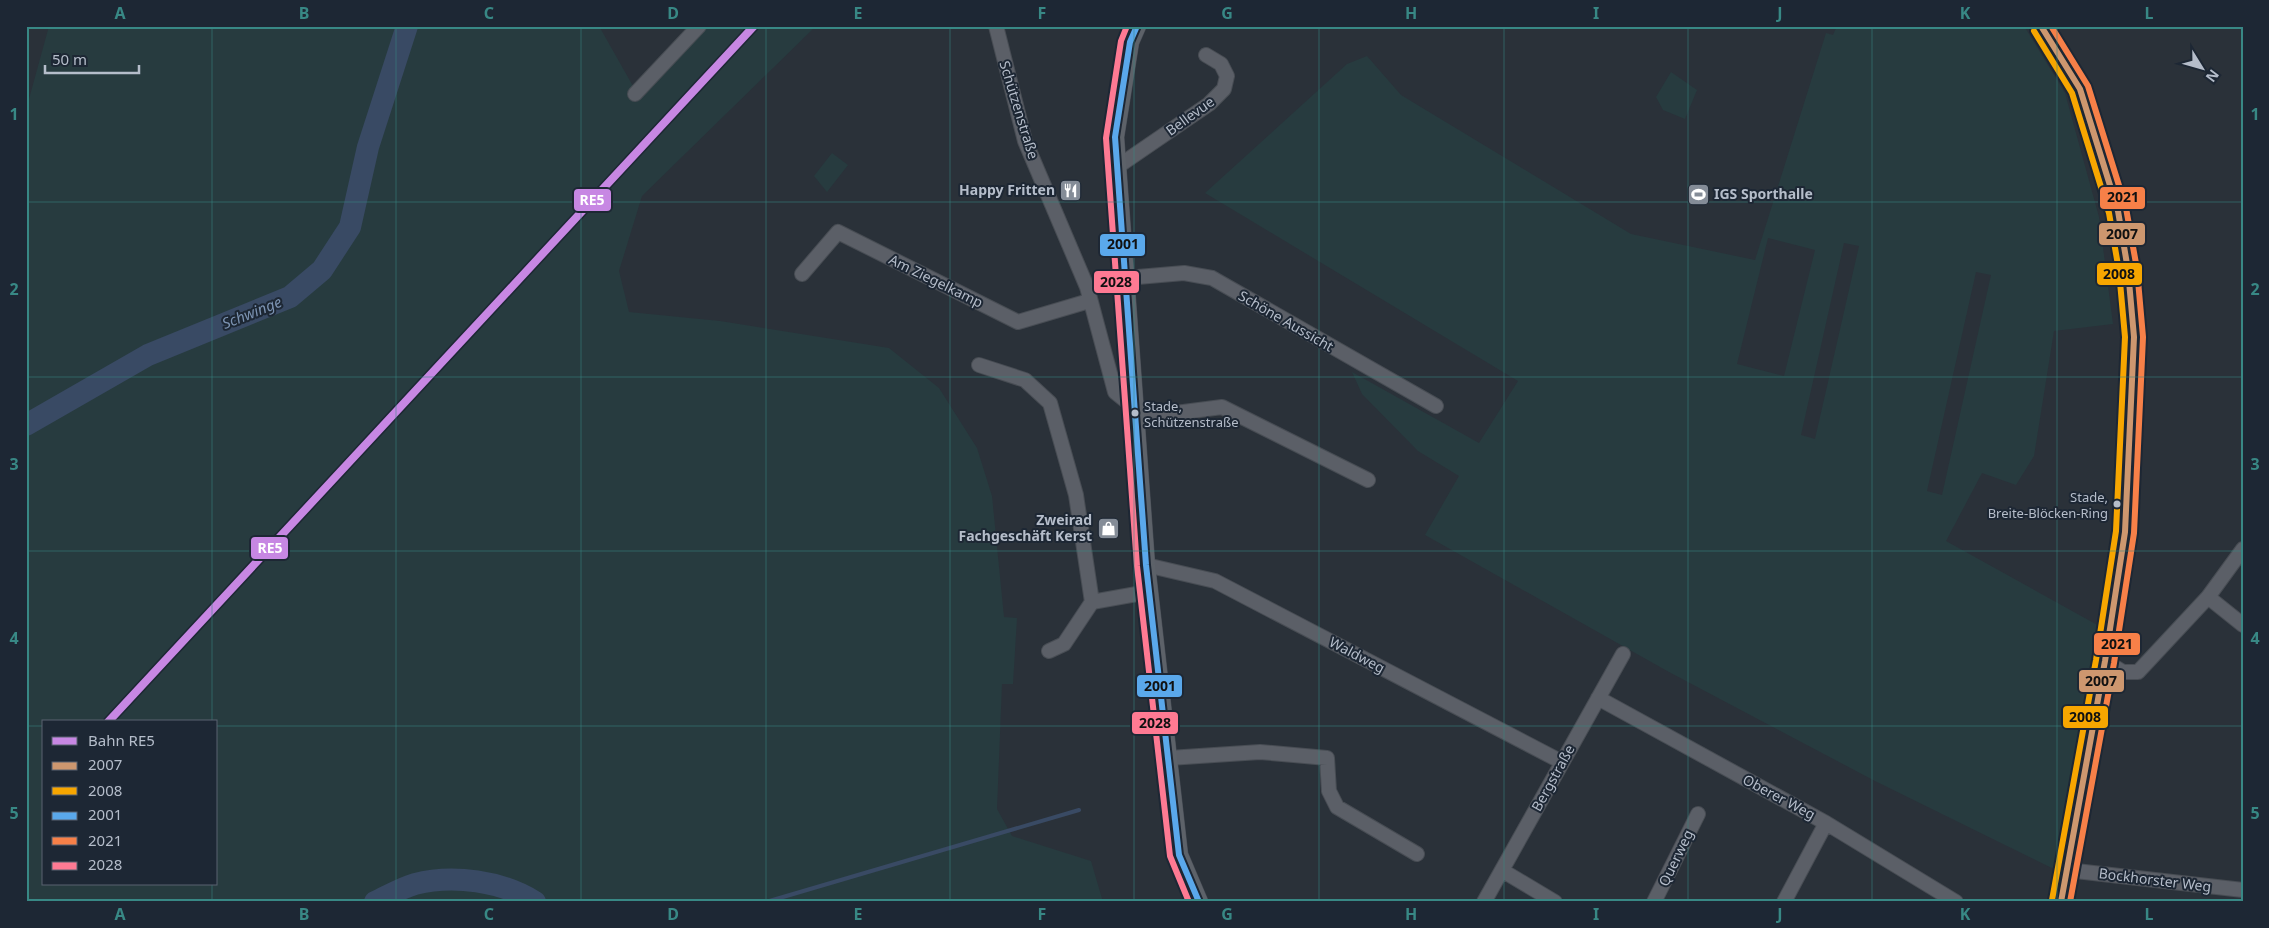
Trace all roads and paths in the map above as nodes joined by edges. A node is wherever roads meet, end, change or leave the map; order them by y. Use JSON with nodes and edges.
{"nodes":[{"id":1,"x":699,"y":26,"type":"edge"},
{"id":2,"x":996,"y":26,"type":"edge"},
{"id":3,"x":1136,"y":26,"type":"edge"},
{"id":4,"x":2041,"y":26,"type":"edge"},
{"id":5,"x":1206,"y":55,"type":"dead end"},
{"id":6,"x":635,"y":94,"type":"dead end"},
{"id":7,"x":1117,"y":166,"type":"junction"},
{"id":8,"x":802,"y":274,"type":"dead end"},
{"id":9,"x":1126,"y":278,"type":"junction"},
{"id":10,"x":1089,"y":302,"type":"junction"},
{"id":11,"x":979,"y":365,"type":"dead end"},
{"id":12,"x":1436,"y":406,"type":"dead end"},
{"id":13,"x":1136,"y":414,"type":"junction"},
{"id":14,"x":1368,"y":480,"type":"dead end"},
{"id":15,"x":2243,"y":549,"type":"edge"},
{"id":16,"x":1146,"y":565,"type":"junction"},
{"id":17,"x":1148,"y":592,"type":"junction"},
{"id":18,"x":2208,"y":598,"type":"junction"},
{"id":19,"x":1092,"y":602,"type":"junction"},
{"id":20,"x":2243,"y":625,"type":"edge"},
{"id":21,"x":1049,"y":651,"type":"dead end"},
{"id":22,"x":1623,"y":654,"type":"dead end"},
{"id":23,"x":2105,"y":661,"type":"junction"},
{"id":24,"x":1598,"y":698,"type":"junction"},
{"id":25,"x":1169,"y":758,"type":"junction"},
{"id":26,"x":1562,"y":762,"type":"junction"},
{"id":27,"x":1698,"y":814,"type":"dead end"},
{"id":28,"x":1826,"y":822,"type":"junction"},
{"id":29,"x":1417,"y":854,"type":"dead end"},
{"id":30,"x":2067,"y":870,"type":"junction"},
{"id":31,"x":1502,"y":871,"type":"junction"},
{"id":32,"x":2243,"y":890,"type":"edge"},
{"id":33,"x":1199,"y":902,"type":"edge"},
{"id":34,"x":1484,"y":902,"type":"edge"},
{"id":35,"x":1555,"y":902,"type":"edge"},
{"id":36,"x":1654,"y":902,"type":"edge"},
{"id":37,"x":1784,"y":902,"type":"edge"},
{"id":38,"x":1956,"y":902,"type":"edge"},
{"id":39,"x":2061,"y":902,"type":"edge"}],
"edges":[{"from":1,"to":6,"type":"street"},
{"from":2,"to":10,"type":"street","name":"Schützenstraße"},
{"from":3,"to":7,"type":"main road"},
{"from":4,"to":23,"type":"street"},
{"from":5,"to":7,"type":"street","name":"Bellevue"},
{"from":7,"to":9,"type":"main road"},
{"from":8,"to":10,"type":"street","name":"Am Ziegelkamp"},
{"from":9,"to":12,"type":"street","name":"Schöne Aussicht"},
{"from":9,"to":13,"type":"main road"},
{"from":10,"to":13,"type":"street","name":"Schützenstraße"},
{"from":11,"to":19,"type":"street"},
{"from":13,"to":14,"type":"street"},
{"from":13,"to":16,"type":"main road"},
{"from":15,"to":18,"type":"street"},
{"from":16,"to":17,"type":"main road"},
{"from":16,"to":26,"type":"street","name":"Waldweg"},
{"from":17,"to":19,"type":"street"},
{"from":17,"to":25,"type":"main road"},
{"from":18,"to":20,"type":"street"},
{"from":18,"to":23,"type":"street"},
{"from":19,"to":21,"type":"street"},
{"from":22,"to":24,"type":"street","name":"Bergstraße"},
{"from":23,"to":30,"type":"street"},
{"from":24,"to":26,"type":"street","name":"Bergstraße"},
{"from":24,"to":28,"type":"street","name":"Oberer Weg"},
{"from":25,"to":29,"type":"street"},
{"from":25,"to":33,"type":"main road"},
{"from":26,"to":31,"type":"street","name":"Bergstraße"},
{"from":27,"to":36,"type":"street","name":"Querweg"},
{"from":28,"to":37,"type":"street"},
{"from":28,"to":38,"type":"street","name":"Oberer Weg"},
{"from":30,"to":32,"type":"street","name":"Bockhorster Weg"},
{"from":30,"to":39,"type":"street"},
{"from":31,"to":34,"type":"street","name":"Bergstraße"},
{"from":31,"to":35,"type":"street"}]}
